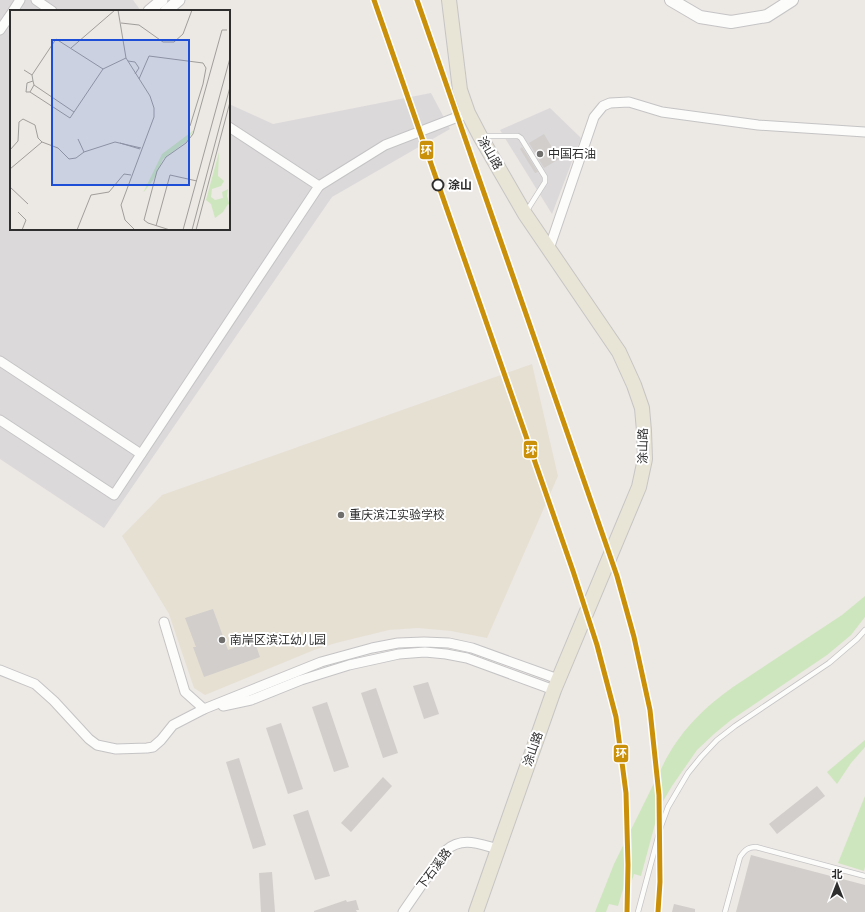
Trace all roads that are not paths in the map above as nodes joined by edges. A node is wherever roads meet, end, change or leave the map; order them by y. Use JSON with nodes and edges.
{"nodes":[{"id":1,"x":20,"y":0,"type":"edge"},
{"id":2,"x":36,"y":0,"type":"edge"},
{"id":3,"x":162,"y":0,"type":"edge"},
{"id":4,"x":179,"y":0,"type":"edge"},
{"id":5,"x":449,"y":0,"type":"edge"},
{"id":6,"x":672,"y":0,"type":"edge"},
{"id":7,"x":792,"y":0,"type":"edge"},
{"id":8,"x":14,"y":10,"type":"edge"},
{"id":9,"x":51,"y":10,"type":"edge"},
{"id":10,"x":151,"y":10,"type":"edge"},
{"id":11,"x":167,"y":10,"type":"edge"},
{"id":12,"x":10,"y":15,"type":"edge"},
{"id":13,"x":0,"y":30,"type":"edge"},
{"id":14,"x":468,"y":113,"type":"junction"},
{"id":15,"x":230,"y":128,"type":"edge"},
{"id":16,"x":865,"y":132,"type":"edge"},
{"id":17,"x":480,"y":136,"type":"junction"},
{"id":18,"x":319,"y":186,"type":"junction"},
{"id":19,"x":525,"y":214,"type":"junction"},
{"id":20,"x":549,"y":249,"type":"junction"},
{"id":21,"x":0,"y":361,"type":"edge"},
{"id":22,"x":0,"y":420,"type":"edge"},
{"id":23,"x":141,"y":454,"type":"junction"},
{"id":24,"x":164,"y":622,"type":"dead end"},
{"id":25,"x":865,"y":630,"type":"edge"},
{"id":26,"x":0,"y":670,"type":"edge"},
{"id":27,"x":556,"y":684,"type":"junction"},
{"id":28,"x":204,"y":709,"type":"junction"},
{"id":29,"x":498,"y":849,"type":"junction"},
{"id":30,"x":865,"y":876,"type":"edge"},
{"id":31,"x":403,"y":912,"type":"edge"},
{"id":32,"x":476,"y":912,"type":"edge"},
{"id":33,"x":638,"y":912,"type":"edge"},
{"id":34,"x":725,"y":912,"type":"edge"}],
"edges":[{"from":1,"to":8,"type":"street"},
{"from":2,"to":9,"type":"street"},
{"from":3,"to":10,"type":"street"},
{"from":4,"to":11,"type":"street"},
{"from":5,"to":14,"type":"main road","name":"涂山路"},
{"from":6,"to":7,"type":"main road"},
{"from":12,"to":13,"type":"street"},
{"from":14,"to":17,"type":"main road","name":"涂山路"},
{"from":14,"to":18,"type":"street"},
{"from":15,"to":18,"type":"street"},
{"from":16,"to":20,"type":"street"},
{"from":17,"to":19,"type":"main road","name":"涂山路"},
{"from":17,"to":19,"type":"lane"},
{"from":18,"to":23,"type":"street"},
{"from":19,"to":20,"type":"main road","name":"涂山路"},
{"from":20,"to":27,"type":"main road","name":"涂山路"},
{"from":21,"to":23,"type":"street"},
{"from":22,"to":23,"type":"street"},
{"from":24,"to":28,"type":"street"},
{"from":25,"to":33,"type":"lane"},
{"from":26,"to":28,"type":"street"},
{"from":27,"to":28,"type":"street"},
{"from":27,"to":29,"type":"main road","name":"涂山路"},
{"from":29,"to":31,"type":"street","name":"下石溪路"},
{"from":29,"to":32,"type":"main road","name":"涂山路"},
{"from":30,"to":34,"type":"lane"}]}
